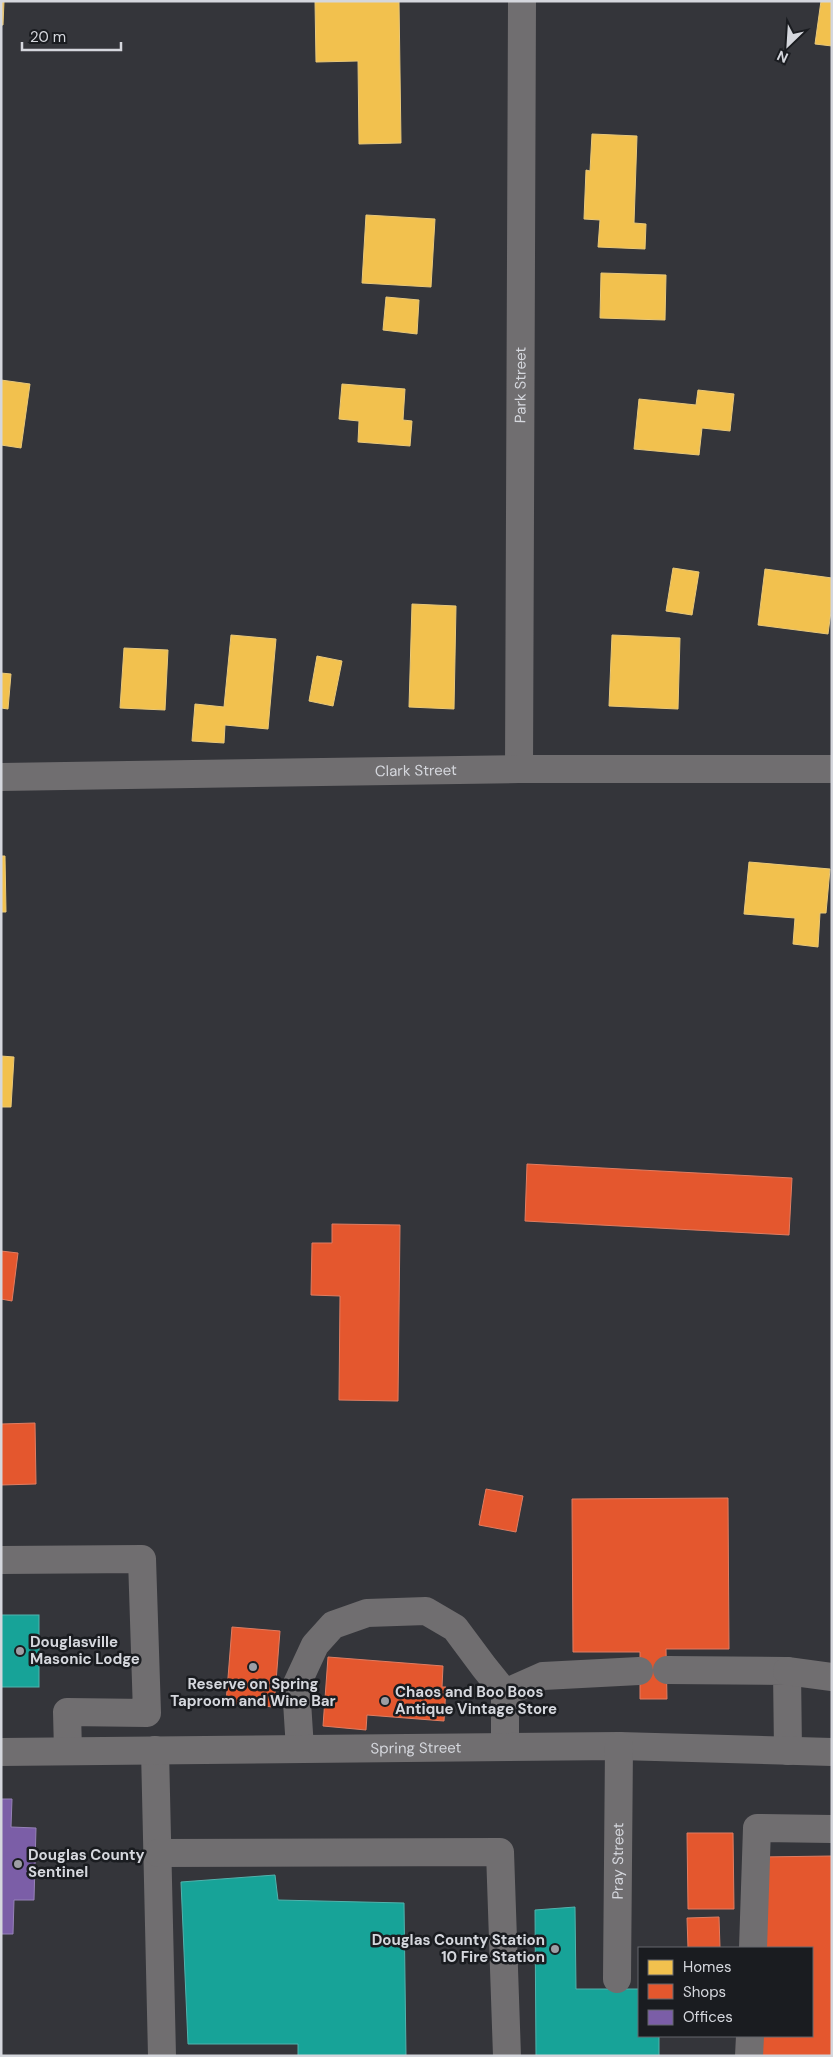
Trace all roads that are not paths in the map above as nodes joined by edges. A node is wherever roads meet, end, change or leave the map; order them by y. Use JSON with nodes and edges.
{"nodes":[{"id":1,"x":522,"y":1,"type":"edge"},
{"id":2,"x":518,"y":769,"type":"junction"},
{"id":3,"x":832,"y":769,"type":"edge"},
{"id":4,"x":1,"y":777,"type":"edge"},
{"id":5,"x":1,"y":1560,"type":"edge"},
{"id":6,"x":666,"y":1670,"type":"dead end"},
{"id":7,"x":640,"y":1671,"type":"dead end"},
{"id":8,"x":787,"y":1671,"type":"junction"},
{"id":9,"x":832,"y":1677,"type":"edge"},
{"id":10,"x":505,"y":1693,"type":"junction"},
{"id":11,"x":504,"y":1746,"type":"junction"},
{"id":12,"x":619,"y":1746,"type":"junction"},
{"id":13,"x":300,"y":1749,"type":"junction"},
{"id":14,"x":155,"y":1750,"type":"junction"},
{"id":15,"x":788,"y":1751,"type":"junction"},
{"id":16,"x":1,"y":1752,"type":"edge"},
{"id":17,"x":68,"y":1752,"type":"junction"},
{"id":18,"x":832,"y":1752,"type":"edge"},
{"id":19,"x":832,"y":1829,"type":"edge"},
{"id":20,"x":158,"y":1853,"type":"junction"},
{"id":21,"x":753,"y":1947,"type":"edge"},
{"id":22,"x":618,"y":1979,"type":"dead end"},
{"id":23,"x":750,"y":2037,"type":"edge"},
{"id":24,"x":162,"y":2056,"type":"edge"},
{"id":25,"x":507,"y":2056,"type":"edge"},
{"id":26,"x":749,"y":2056,"type":"edge"}],
"edges":[{"from":1,"to":2,"type":"street","name":"Park Street"},
{"from":2,"to":3,"type":"street","name":"Clark Street"},
{"from":2,"to":4,"type":"street","name":"Clark Street"},
{"from":5,"to":17,"type":"street"},
{"from":6,"to":8,"type":"street"},
{"from":7,"to":10,"type":"street"},
{"from":8,"to":9,"type":"street"},
{"from":8,"to":15,"type":"street"},
{"from":10,"to":11,"type":"street"},
{"from":10,"to":13,"type":"street"},
{"from":11,"to":12,"type":"street","name":"Spring Street"},
{"from":11,"to":13,"type":"street","name":"Spring Street"},
{"from":12,"to":15,"type":"street","name":"Spring Street"},
{"from":12,"to":22,"type":"street","name":"Pray Street"},
{"from":13,"to":14,"type":"street","name":"Spring Street"},
{"from":14,"to":17,"type":"street","name":"Spring Street"},
{"from":14,"to":20,"type":"street"},
{"from":15,"to":18,"type":"street","name":"Spring Street"},
{"from":16,"to":17,"type":"street","name":"Spring Street"},
{"from":19,"to":21,"type":"street"},
{"from":20,"to":24,"type":"street"},
{"from":20,"to":25,"type":"street"},
{"from":23,"to":26,"type":"street"}]}
